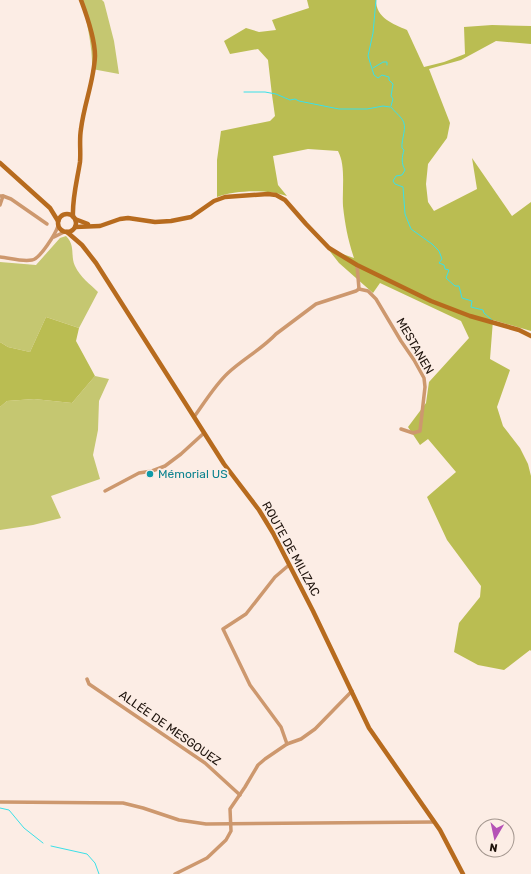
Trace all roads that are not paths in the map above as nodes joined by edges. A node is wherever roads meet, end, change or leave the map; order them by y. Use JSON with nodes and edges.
{"nodes":[{"id":1,"x":81,"y":0,"type":"edge"},
{"id":2,"x":0,"y":163,"type":"edge"},
{"id":3,"x":1,"y":196,"type":"edge"},
{"id":4,"x":0,"y":205,"type":"edge"},
{"id":5,"x":72,"y":206,"type":"junction"},
{"id":6,"x":50,"y":208,"type":"junction"},
{"id":7,"x":64,"y":215,"type":"junction"},
{"id":8,"x":74,"y":218,"type":"junction"},
{"id":9,"x":58,"y":223,"type":"junction"},
{"id":10,"x":47,"y":224,"type":"dead end"},
{"id":11,"x":94,"y":226,"type":"junction"},
{"id":12,"x":75,"y":227,"type":"junction"},
{"id":13,"x":66,"y":232,"type":"junction"},
{"id":14,"x":53,"y":238,"type":"junction"},
{"id":15,"x":82,"y":245,"type":"junction"},
{"id":16,"x":0,"y":257,"type":"edge"},
{"id":17,"x":357,"y":266,"type":"junction"},
{"id":18,"x":359,"y":289,"type":"junction"},
{"id":19,"x":531,"y":336,"type":"edge"},
{"id":20,"x":194,"y":416,"type":"junction"},
{"id":21,"x":401,"y":428,"type":"dead end"},
{"id":22,"x":204,"y":433,"type":"junction"},
{"id":23,"x":105,"y":491,"type":"dead end"},
{"id":24,"x":289,"y":565,"type":"junction"},
{"id":25,"x":87,"y":679,"type":"dead end"},
{"id":26,"x":352,"y":691,"type":"junction"},
{"id":27,"x":288,"y":744,"type":"junction"},
{"id":28,"x":240,"y":795,"type":"junction"},
{"id":29,"x":0,"y":802,"type":"edge"},
{"id":30,"x":434,"y":822,"type":"junction"},
{"id":31,"x":231,"y":824,"type":"junction"},
{"id":32,"x":175,"y":874,"type":"edge"},
{"id":33,"x":463,"y":874,"type":"edge"}],
"edges":[{"from":1,"to":5,"type":"main road"},
{"from":2,"to":6,"type":"main road"},
{"from":3,"to":4,"type":"street"},
{"from":3,"to":10,"type":"street"},
{"from":5,"to":7,"type":"main road"},
{"from":5,"to":8,"type":"main road"},
{"from":6,"to":7,"type":"main road"},
{"from":6,"to":9,"type":"main road"},
{"from":7,"to":8,"type":"main road"},
{"from":7,"to":9,"type":"main road"},
{"from":8,"to":11,"type":"main road"},
{"from":8,"to":12,"type":"main road"},
{"from":9,"to":13,"type":"main road"},
{"from":9,"to":14,"type":"street"},
{"from":11,"to":12,"type":"main road"},
{"from":11,"to":17,"type":"main road"},
{"from":12,"to":13,"type":"main road"},
{"from":12,"to":15,"type":"main road","name":"ROUTE DE MILIZAC"},
{"from":13,"to":14,"type":"street"},
{"from":13,"to":15,"type":"main road","name":"ROUTE DE MILIZAC"},
{"from":14,"to":16,"type":"street"},
{"from":15,"to":20,"type":"main road","name":"ROUTE DE MILIZAC"},
{"from":17,"to":18,"type":"street"},
{"from":17,"to":19,"type":"main road"},
{"from":18,"to":20,"type":"street"},
{"from":18,"to":21,"type":"street","name":"MESTANEN"},
{"from":20,"to":22,"type":"main road","name":"ROUTE DE MILIZAC"},
{"from":22,"to":23,"type":"street"},
{"from":22,"to":24,"type":"main road","name":"ROUTE DE MILIZAC"},
{"from":24,"to":26,"type":"main road","name":"ROUTE DE MILIZAC"},
{"from":24,"to":27,"type":"street"},
{"from":25,"to":28,"type":"street","name":"ALLÉE DE MESGOUEZ"},
{"from":26,"to":27,"type":"street"},
{"from":26,"to":30,"type":"main road","name":"ROUTE DE MILIZAC"},
{"from":27,"to":28,"type":"street"},
{"from":28,"to":31,"type":"street"},
{"from":29,"to":31,"type":"street"},
{"from":30,"to":31,"type":"street"},
{"from":30,"to":33,"type":"main road","name":"ROUTE DE MILIZAC"},
{"from":31,"to":32,"type":"street"}]}
